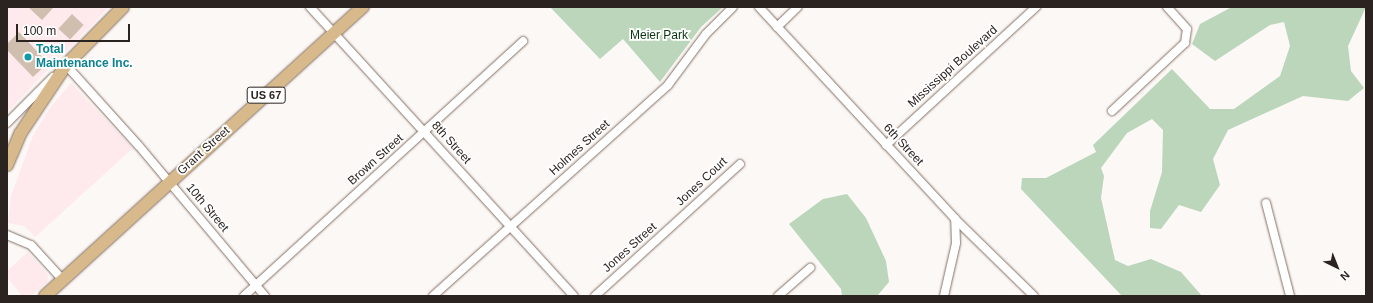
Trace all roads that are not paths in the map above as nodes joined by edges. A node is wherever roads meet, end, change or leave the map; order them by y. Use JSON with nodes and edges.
{"nodes":[{"id":1,"x":123,"y":7,"type":"edge"},
{"id":2,"x":310,"y":7,"type":"edge"},
{"id":3,"x":363,"y":7,"type":"edge"},
{"id":4,"x":733,"y":7,"type":"edge"},
{"id":5,"x":759,"y":7,"type":"edge"},
{"id":6,"x":798,"y":7,"type":"edge"},
{"id":7,"x":1036,"y":7,"type":"edge"},
{"id":8,"x":1166,"y":7,"type":"edge"},
{"id":9,"x":777,"y":27,"type":"junction"},
{"id":10,"x":334,"y":33,"type":"junction"},
{"id":11,"x":523,"y":41,"type":"dead end"},
{"id":12,"x":66,"y":65,"type":"junction"},
{"id":13,"x":1112,"y":111,"type":"dead end"},
{"id":14,"x":7,"y":123,"type":"edge"},
{"id":15,"x":424,"y":132,"type":"junction"},
{"id":16,"x":886,"y":145,"type":"junction"},
{"id":17,"x":740,"y":164,"type":"dead end"},
{"id":18,"x":7,"y":165,"type":"edge"},
{"id":19,"x":169,"y":182,"type":"junction"},
{"id":20,"x":1266,"y":203,"type":"dead end"},
{"id":21,"x":682,"y":218,"type":"joint"},
{"id":22,"x":955,"y":219,"type":"junction"},
{"id":23,"x":510,"y":226,"type":"junction"},
{"id":24,"x":7,"y":235,"type":"edge"},
{"id":25,"x":810,"y":268,"type":"dead end"},
{"id":26,"x":63,"y":280,"type":"junction"},
{"id":27,"x":256,"y":285,"type":"junction"},
{"id":28,"x":45,"y":296,"type":"edge"},
{"id":29,"x":244,"y":296,"type":"edge"},
{"id":30,"x":265,"y":296,"type":"edge"},
{"id":31,"x":433,"y":296,"type":"edge"},
{"id":32,"x":574,"y":296,"type":"edge"},
{"id":33,"x":595,"y":296,"type":"edge"},
{"id":34,"x":778,"y":296,"type":"edge"},
{"id":35,"x":944,"y":296,"type":"edge"},
{"id":36,"x":1034,"y":296,"type":"edge"},
{"id":37,"x":1290,"y":296,"type":"edge"}],
"edges":[{"from":1,"to":12,"type":"main road"},
{"from":2,"to":10,"type":"street","name":"8th Street"},
{"from":3,"to":10,"type":"main road","name":"Grant Street","number":"US 67"},
{"from":4,"to":23,"type":"street","name":"Holmes Street"},
{"from":5,"to":9,"type":"street","name":"6th Street"},
{"from":6,"to":9,"type":"street"},
{"from":7,"to":16,"type":"street","name":"Mississippi Boulevard"},
{"from":8,"to":13,"type":"street"},
{"from":9,"to":16,"type":"street","name":"6th Street"},
{"from":10,"to":15,"type":"street","name":"8th Street"},
{"from":10,"to":19,"type":"main road","name":"Grant Street","number":"US 67"},
{"from":11,"to":15,"type":"street","name":"Brown Street"},
{"from":12,"to":14,"type":"street"},
{"from":12,"to":18,"type":"main road"},
{"from":12,"to":19,"type":"street","name":"10th Street"},
{"from":15,"to":23,"type":"street","name":"8th Street"},
{"from":15,"to":27,"type":"street","name":"Brown Street"},
{"from":16,"to":22,"type":"street","name":"6th Street"},
{"from":17,"to":21,"type":"street","name":"Jones Court"},
{"from":19,"to":26,"type":"main road","name":"Grant Street","number":"US 67"},
{"from":19,"to":27,"type":"street","name":"10th Street"},
{"from":20,"to":37,"type":"street"},
{"from":21,"to":33,"type":"street","name":"Jones Street"},
{"from":22,"to":35,"type":"street"},
{"from":22,"to":36,"type":"street","name":"6th Street"},
{"from":23,"to":31,"type":"street","name":"Holmes Street"},
{"from":23,"to":32,"type":"street","name":"8th Street"},
{"from":24,"to":26,"type":"street"},
{"from":25,"to":34,"type":"street"},
{"from":26,"to":28,"type":"main road","name":"Grant Street","number":"US 67"},
{"from":27,"to":29,"type":"street","name":"Brown Street"},
{"from":27,"to":30,"type":"street","name":"10th Street"}]}
